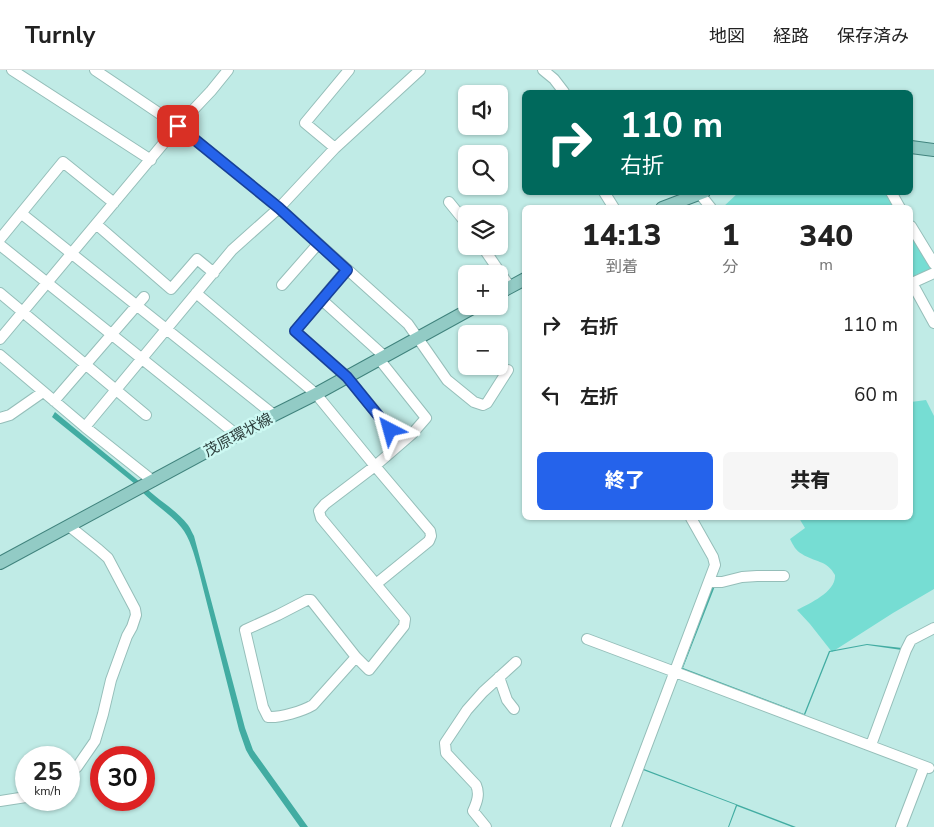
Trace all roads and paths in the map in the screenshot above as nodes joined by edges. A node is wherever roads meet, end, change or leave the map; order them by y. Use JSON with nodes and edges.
{"nodes":[{"id":1,"x":12,"y":70,"type":"edge"},
{"id":2,"x":228,"y":70,"type":"edge"},
{"id":3,"x":349,"y":70,"type":"edge"},
{"id":4,"x":420,"y":70,"type":"edge"},
{"id":5,"x":543,"y":70,"type":"edge"},
{"id":6,"x":560,"y":70,"type":"edge"},
{"id":7,"x":99,"y":71,"type":"edge"},
{"id":8,"x":554,"y":79,"type":"junction"},
{"id":9,"x":562,"y":90,"type":"edge"},
{"id":10,"x":178,"y":126,"type":"junction"},
{"id":11,"x":913,"y":147,"type":"edge"},
{"id":12,"x":336,"y":148,"type":"junction"},
{"id":13,"x":934,"y":150,"type":"edge"},
{"id":14,"x":150,"y":160,"type":"junction"},
{"id":15,"x":697,"y":195,"type":"edge"},
{"id":16,"x":449,"y":202,"type":"dead end"},
{"id":17,"x":114,"y":203,"type":"junction"},
{"id":18,"x":670,"y":205,"type":"edge"},
{"id":19,"x":279,"y":208,"type":"junction"},
{"id":20,"x":22,"y":214,"type":"junction"},
{"id":21,"x":458,"y":214,"type":"edge"},
{"id":22,"x":96,"y":224,"type":"junction"},
{"id":23,"x":913,"y":229,"type":"edge"},
{"id":24,"x":0,"y":239,"type":"edge"},
{"id":25,"x":318,"y":244,"type":"junction"},
{"id":26,"x":0,"y":246,"type":"edge"},
{"id":27,"x":72,"y":254,"type":"junction"},
{"id":28,"x":934,"y":264,"type":"edge"},
{"id":29,"x":347,"y":270,"type":"junction"},
{"id":30,"x":214,"y":272,"type":"junction"},
{"id":31,"x":934,"y":273,"type":"edge"},
{"id":32,"x":522,"y":280,"type":"edge"},
{"id":33,"x":47,"y":283,"type":"junction"},
{"id":34,"x":913,"y":283,"type":"edge"},
{"id":35,"x":282,"y":285,"type":"dead end"},
{"id":36,"x":913,"y":285,"type":"edge"},
{"id":37,"x":508,"y":288,"type":"edge"},
{"id":38,"x":0,"y":293,"type":"edge"},
{"id":39,"x":196,"y":294,"type":"junction"},
{"id":40,"x":144,"y":297,"type":"dead end"},
{"id":41,"x":322,"y":300,"type":"junction"},
{"id":42,"x":136,"y":306,"type":"junction"},
{"id":43,"x":23,"y":312,"type":"junction"},
{"id":44,"x":460,"y":315,"type":"edge"},
{"id":45,"x":934,"y":323,"type":"edge"},
{"id":46,"x":166,"y":330,"type":"junction"},
{"id":47,"x":111,"y":335,"type":"junction"},
{"id":48,"x":0,"y":339,"type":"edge"},
{"id":49,"x":418,"y":339,"type":"junction"},
{"id":50,"x":0,"y":355,"type":"edge"},
{"id":51,"x":382,"y":357,"type":"junction"},
{"id":52,"x":142,"y":359,"type":"junction"},
{"id":53,"x":86,"y":364,"type":"junction"},
{"id":54,"x":505,"y":375,"type":"edge"},
{"id":55,"x":347,"y":377,"type":"junction"},
{"id":56,"x":116,"y":390,"type":"junction"},
{"id":57,"x":43,"y":392,"type":"junction"},
{"id":58,"x":316,"y":394,"type":"junction"},
{"id":59,"x":54,"y":401,"type":"junction"},
{"id":60,"x":146,"y":415,"type":"dead end"},
{"id":61,"x":274,"y":415,"type":"junction"},
{"id":62,"x":0,"y":418,"type":"edge"},
{"id":63,"x":85,"y":427,"type":"junction"},
{"id":64,"x":237,"y":435,"type":"junction"},
{"id":65,"x":401,"y":443,"type":"junction"},
{"id":66,"x":375,"y":466,"type":"junction"},
{"id":67,"x":153,"y":481,"type":"junction"},
{"id":68,"x":693,"y":520,"type":"edge"},
{"id":69,"x":69,"y":526,"type":"junction"},
{"id":70,"x":0,"y":564,"type":"edge"},
{"id":71,"x":784,"y":576,"type":"dead end"},
{"id":72,"x":709,"y":582,"type":"junction"},
{"id":73,"x":376,"y":584,"type":"junction"},
{"id":74,"x":934,"y":628,"type":"edge"},
{"id":75,"x":587,"y":639,"type":"dead end"},
{"id":76,"x":356,"y":657,"type":"junction"},
{"id":77,"x":516,"y":662,"type":"dead end"},
{"id":78,"x":675,"y":672,"type":"junction"},
{"id":79,"x":499,"y":677,"type":"junction"},
{"id":80,"x":514,"y":709,"type":"dead end"},
{"id":81,"x":871,"y":746,"type":"junction"},
{"id":82,"x":80,"y":763,"type":"edge"},
{"id":83,"x":15,"y":799,"type":"edge"},
{"id":84,"x":0,"y":801,"type":"edge"},
{"id":85,"x":486,"y":827,"type":"edge"},
{"id":86,"x":616,"y":827,"type":"edge"},
{"id":87,"x":902,"y":827,"type":"edge"}],
"edges":[{"from":1,"to":14,"type":"street"},
{"from":2,"to":10,"type":"street"},
{"from":3,"to":12,"type":"street"},
{"from":4,"to":12,"type":"street"},
{"from":5,"to":8,"type":"street"},
{"from":6,"to":8,"type":"street"},
{"from":7,"to":10,"type":"street"},
{"from":8,"to":9,"type":"street"},
{"from":10,"to":14,"type":"street"},
{"from":10,"to":19,"type":"street"},
{"from":11,"to":13,"type":"main road"},
{"from":12,"to":19,"type":"street"},
{"from":14,"to":17,"type":"street"},
{"from":15,"to":18,"type":"main road"},
{"from":16,"to":21,"type":"street"},
{"from":17,"to":20,"type":"street"},
{"from":17,"to":22,"type":"street"},
{"from":19,"to":25,"type":"street"},
{"from":19,"to":30,"type":"street"},
{"from":20,"to":24,"type":"street"},
{"from":20,"to":27,"type":"street"},
{"from":22,"to":27,"type":"street"},
{"from":22,"to":30,"type":"street"},
{"from":23,"to":28,"type":"street"},
{"from":25,"to":29,"type":"street"},
{"from":25,"to":35,"type":"street"},
{"from":26,"to":33,"type":"street"},
{"from":27,"to":33,"type":"street"},
{"from":27,"to":42,"type":"street"},
{"from":29,"to":41,"type":"street"},
{"from":29,"to":49,"type":"street"},
{"from":30,"to":39,"type":"street"},
{"from":31,"to":34,"type":"street"},
{"from":32,"to":37,"type":"main road"},
{"from":33,"to":43,"type":"street"},
{"from":33,"to":47,"type":"street"},
{"from":36,"to":45,"type":"street"},
{"from":38,"to":43,"type":"street"},
{"from":39,"to":46,"type":"street"},
{"from":39,"to":58,"type":"street"},
{"from":40,"to":42,"type":"street"},
{"from":41,"to":51,"type":"street"},
{"from":41,"to":55,"type":"street"},
{"from":42,"to":46,"type":"street"},
{"from":42,"to":47,"type":"street"},
{"from":43,"to":48,"type":"street"},
{"from":43,"to":53,"type":"street"},
{"from":44,"to":49,"type":"main road","name":"茂原環状線"},
{"from":46,"to":52,"type":"street"},
{"from":46,"to":61,"type":"street"},
{"from":47,"to":52,"type":"street"},
{"from":47,"to":53,"type":"street"},
{"from":49,"to":51,"type":"main road","name":"茂原環状線"},
{"from":49,"to":54,"type":"street"},
{"from":50,"to":57,"type":"street"},
{"from":51,"to":55,"type":"main road","name":"茂原環状線"},
{"from":51,"to":65,"type":"street"},
{"from":52,"to":56,"type":"street"},
{"from":52,"to":64,"type":"street"},
{"from":53,"to":56,"type":"street"},
{"from":53,"to":59,"type":"street"},
{"from":55,"to":58,"type":"main road","name":"茂原環状線"},
{"from":55,"to":65,"type":"street"},
{"from":56,"to":60,"type":"street"},
{"from":56,"to":63,"type":"street"},
{"from":57,"to":59,"type":"street"},
{"from":57,"to":62,"type":"street"},
{"from":58,"to":61,"type":"main road","name":"茂原環状線"},
{"from":58,"to":66,"type":"street"},
{"from":59,"to":63,"type":"street"},
{"from":61,"to":64,"type":"main road","name":"茂原環状線"},
{"from":63,"to":67,"type":"street"},
{"from":64,"to":67,"type":"main road","name":"茂原環状線"},
{"from":65,"to":66,"type":"street"},
{"from":66,"to":73,"type":"street"},
{"from":66,"to":73,"type":"street"},
{"from":67,"to":69,"type":"main road","name":"茂原環状線"},
{"from":68,"to":72,"type":"street"},
{"from":69,"to":70,"type":"main road","name":"茂原環状線"},
{"from":69,"to":82,"type":"street"},
{"from":71,"to":72,"type":"street"},
{"from":72,"to":78,"type":"street"},
{"from":73,"to":76,"type":"street"},
{"from":74,"to":81,"type":"street"},
{"from":75,"to":78,"type":"street"},
{"from":76,"to":76,"type":"street"},
{"from":77,"to":79,"type":"street"},
{"from":78,"to":81,"type":"street"},
{"from":78,"to":86,"type":"street"},
{"from":79,"to":80,"type":"street"},
{"from":79,"to":85,"type":"street"},
{"from":81,"to":87,"type":"street"},
{"from":83,"to":84,"type":"street"}]}
